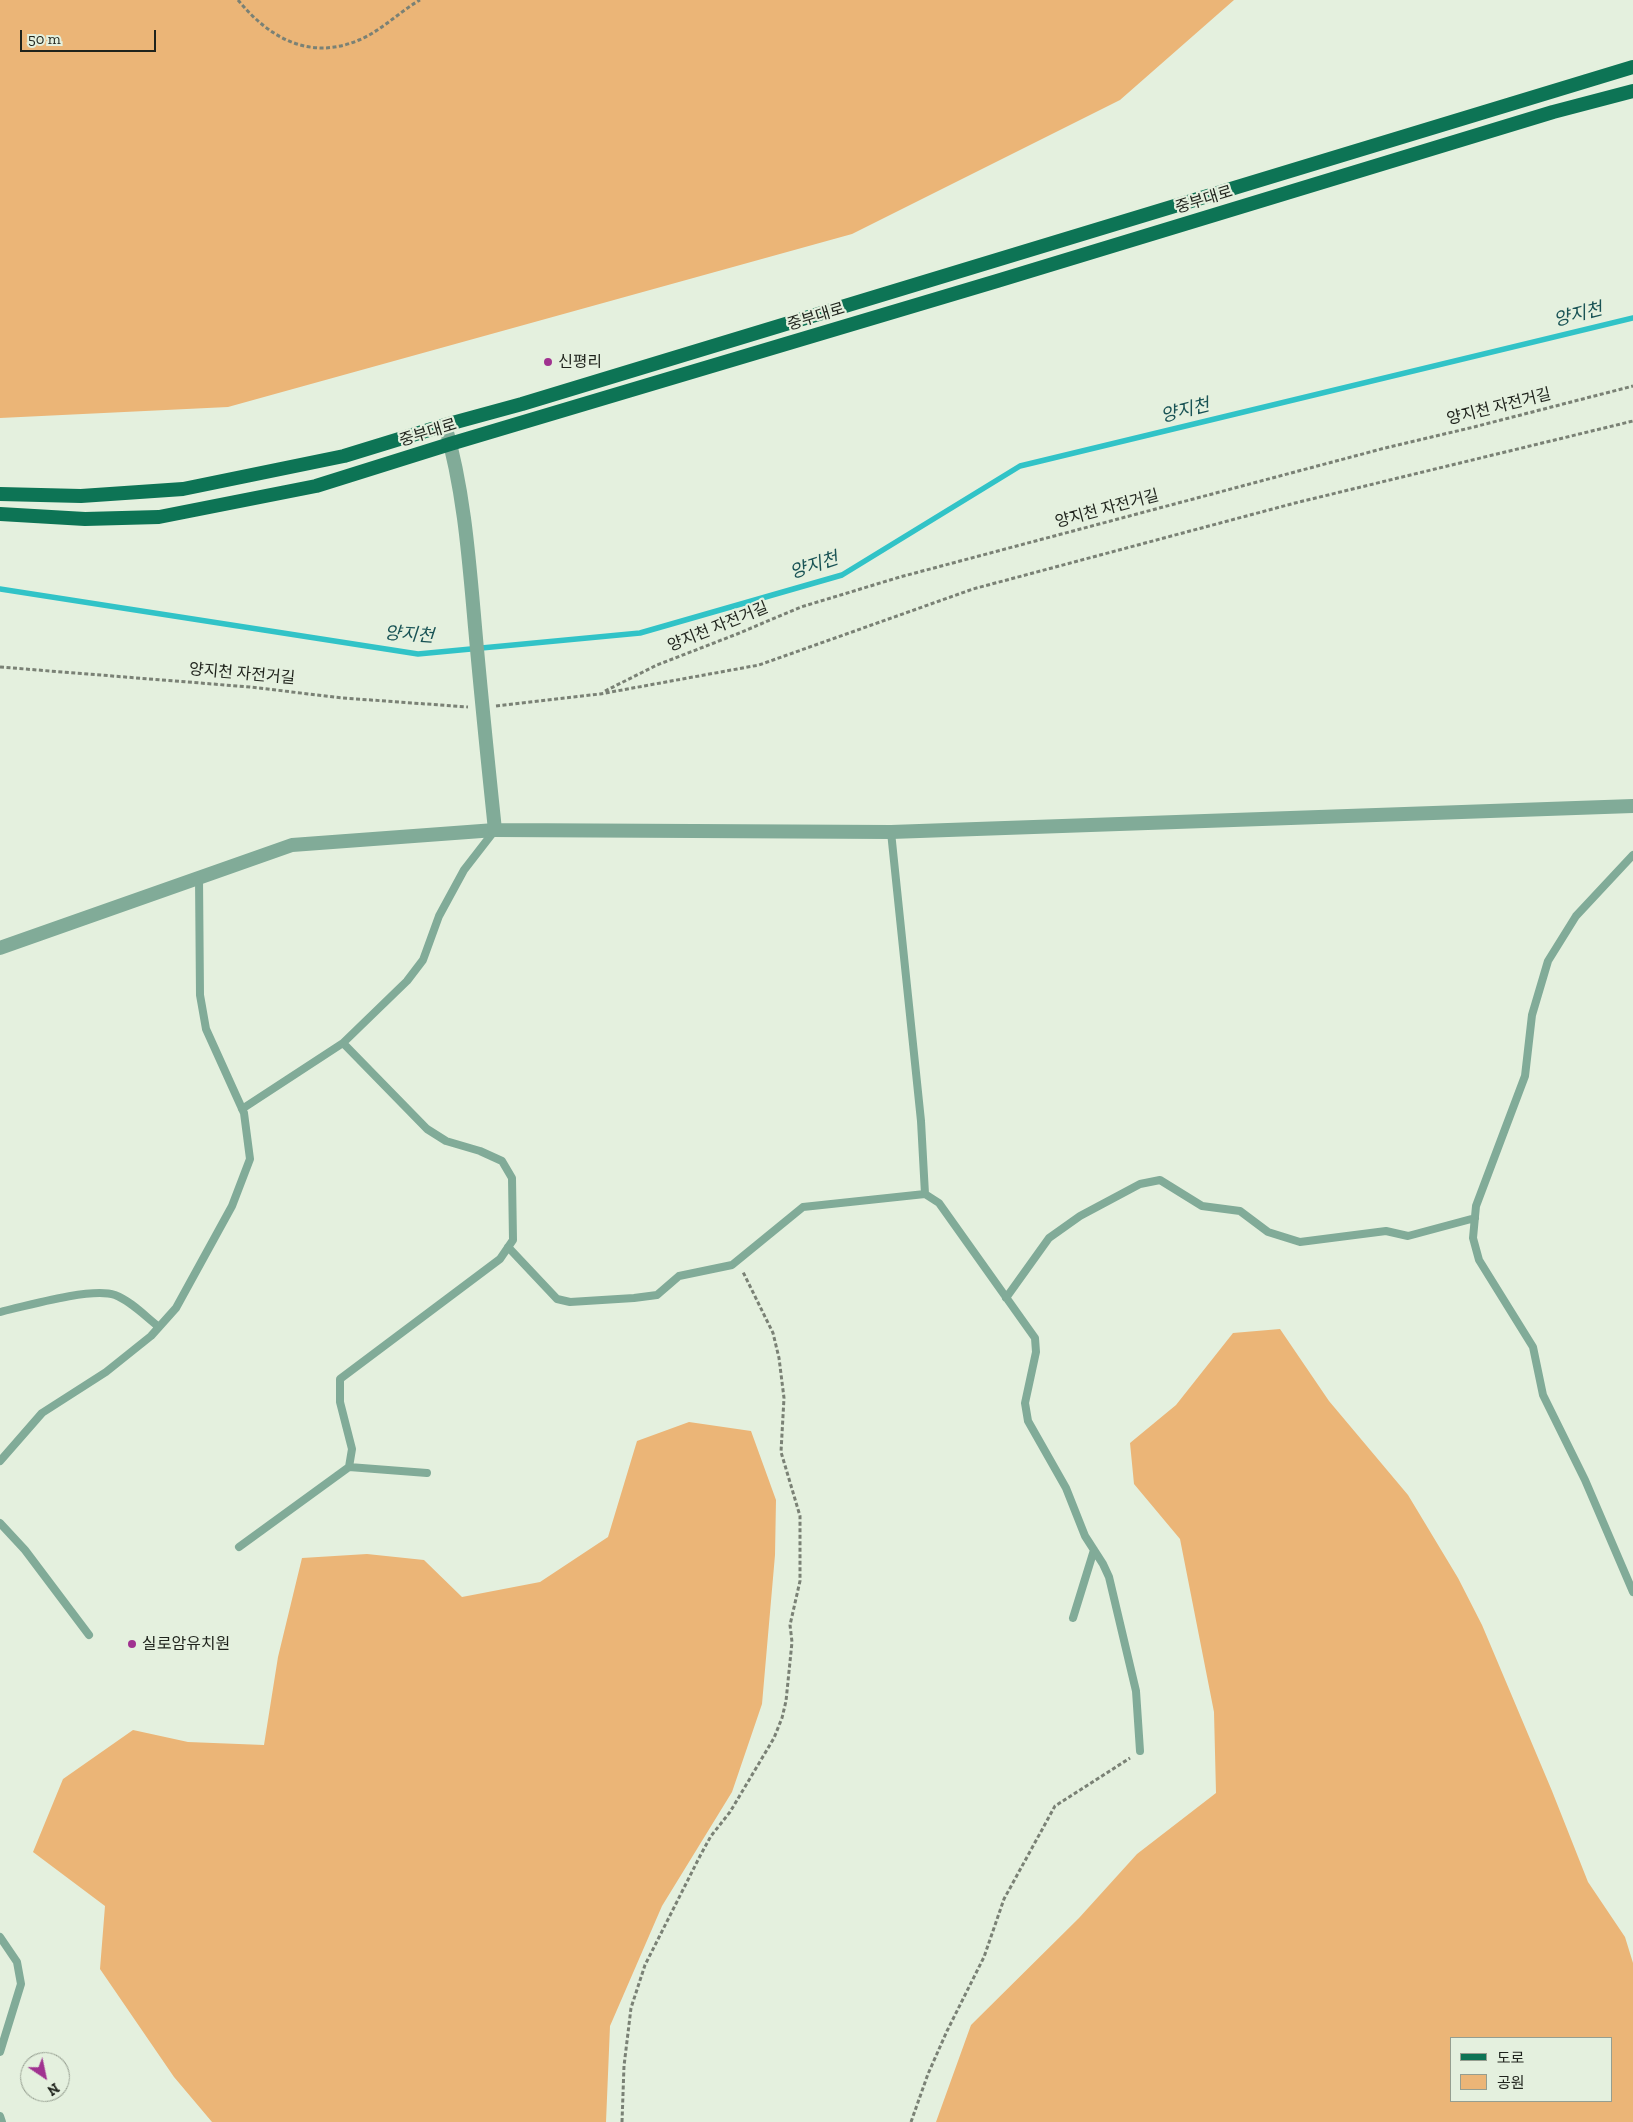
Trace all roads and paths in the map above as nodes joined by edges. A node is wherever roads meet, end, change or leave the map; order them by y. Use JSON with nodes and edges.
{"nodes":[{"id":1,"x":238,"y":0,"type":"edge"},
{"id":2,"x":420,"y":0,"type":"edge"},
{"id":3,"x":1633,"y":67,"type":"edge"},
{"id":4,"x":1633,"y":90,"type":"edge"},
{"id":5,"x":1633,"y":386,"type":"edge"},
{"id":6,"x":1633,"y":421,"type":"edge"},
{"id":7,"x":445,"y":425,"type":"junction"},
{"id":8,"x":450,"y":444,"type":"junction"},
{"id":9,"x":0,"y":494,"type":"edge"},
{"id":10,"x":0,"y":514,"type":"edge"},
{"id":11,"x":0,"y":667,"type":"edge"},
{"id":12,"x":600,"y":694,"type":"junction"},
{"id":13,"x":482,"y":708,"type":"junction"},
{"id":14,"x":1633,"y":806,"type":"edge"},
{"id":15,"x":495,"y":830,"type":"junction"},
{"id":16,"x":891,"y":832,"type":"junction"},
{"id":17,"x":1633,"y":855,"type":"edge"},
{"id":18,"x":199,"y":878,"type":"junction"},
{"id":19,"x":0,"y":948,"type":"edge"},
{"id":20,"x":343,"y":1043,"type":"junction"},
{"id":21,"x":242,"y":1109,"type":"junction"},
{"id":22,"x":925,"y":1194,"type":"junction"},
{"id":23,"x":1475,"y":1218,"type":"junction"},
{"id":24,"x":508,"y":1247,"type":"junction"},
{"id":25,"x":737,"y":1260,"type":"junction"},
{"id":26,"x":1006,"y":1298,"type":"junction"},
{"id":27,"x":0,"y":1312,"type":"edge"},
{"id":28,"x":158,"y":1327,"type":"junction"},
{"id":29,"x":0,"y":1461,"type":"edge"},
{"id":30,"x":349,"y":1467,"type":"junction"},
{"id":31,"x":427,"y":1473,"type":"dead end"},
{"id":32,"x":0,"y":1523,"type":"edge"},
{"id":33,"x":239,"y":1548,"type":"dead end"},
{"id":34,"x":1094,"y":1550,"type":"junction"},
{"id":35,"x":1633,"y":1592,"type":"edge"},
{"id":36,"x":1073,"y":1618,"type":"dead end"},
{"id":37,"x":89,"y":1635,"type":"dead end"},
{"id":38,"x":1140,"y":1751,"type":"joint"},
{"id":39,"x":0,"y":1937,"type":"edge"},
{"id":40,"x":0,"y":2052,"type":"edge"},
{"id":41,"x":0,"y":2116,"type":"edge"},
{"id":42,"x":2,"y":2122,"type":"edge"},
{"id":43,"x":622,"y":2122,"type":"edge"},
{"id":44,"x":911,"y":2122,"type":"edge"}],
"edges":[{"from":1,"to":2,"type":"path"},
{"from":3,"to":7,"type":"main road","name":"중부대로"},
{"from":4,"to":8,"type":"main road","name":"중부대로"},
{"from":5,"to":12,"type":"path","name":"양지천 자전거길"},
{"from":6,"to":12,"type":"path","name":"양지천 자전거길"},
{"from":7,"to":8,"type":"street"},
{"from":7,"to":9,"type":"main road","name":"중부대로"},
{"from":8,"to":10,"type":"main road","name":"중부대로"},
{"from":8,"to":13,"type":"street"},
{"from":11,"to":13,"type":"path","name":"양지천 자전거길"},
{"from":12,"to":13,"type":"path","name":"양지천 자전거길"},
{"from":13,"to":15,"type":"street"},
{"from":14,"to":16,"type":"street"},
{"from":15,"to":16,"type":"street"},
{"from":15,"to":18,"type":"street"},
{"from":15,"to":20,"type":"lane"},
{"from":16,"to":22,"type":"lane"},
{"from":17,"to":23,"type":"lane"},
{"from":18,"to":19,"type":"street"},
{"from":18,"to":21,"type":"lane"},
{"from":20,"to":21,"type":"lane"},
{"from":20,"to":24,"type":"lane"},
{"from":21,"to":28,"type":"lane"},
{"from":22,"to":25,"type":"lane"},
{"from":22,"to":26,"type":"lane"},
{"from":23,"to":26,"type":"lane"},
{"from":23,"to":35,"type":"lane"},
{"from":24,"to":25,"type":"lane"},
{"from":24,"to":30,"type":"lane"},
{"from":25,"to":43,"type":"path"},
{"from":26,"to":34,"type":"lane"},
{"from":27,"to":28,"type":"lane"},
{"from":28,"to":29,"type":"lane"},
{"from":30,"to":31,"type":"lane"},
{"from":30,"to":33,"type":"lane"},
{"from":32,"to":37,"type":"lane"},
{"from":34,"to":36,"type":"lane"},
{"from":34,"to":38,"type":"lane"},
{"from":38,"to":44,"type":"path"},
{"from":39,"to":40,"type":"lane"},
{"from":41,"to":42,"type":"lane"}]}
